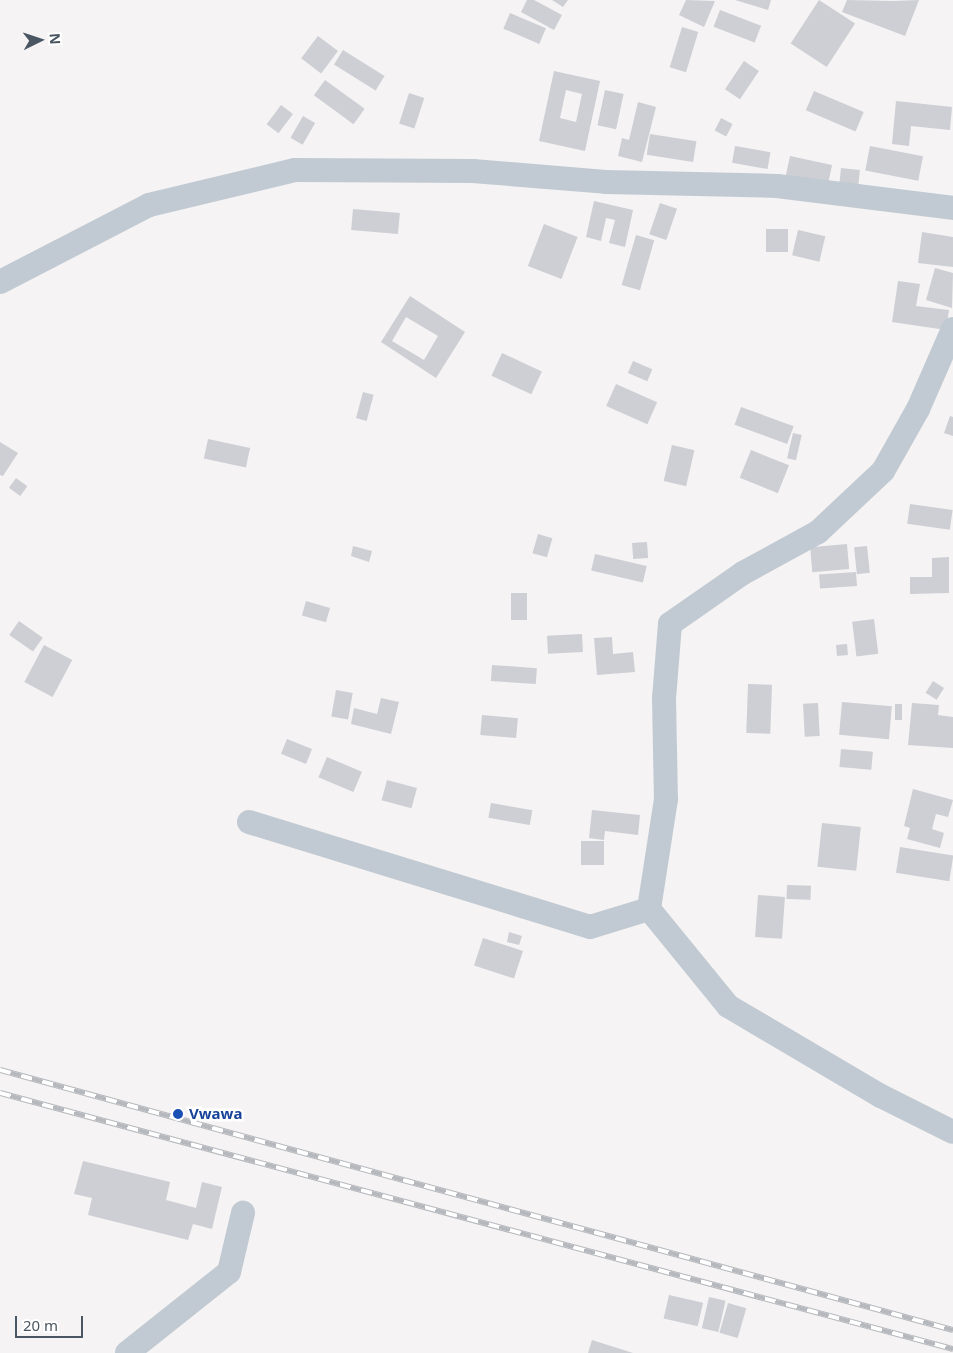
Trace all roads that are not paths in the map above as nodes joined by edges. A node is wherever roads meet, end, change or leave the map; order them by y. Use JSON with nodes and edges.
{"nodes":[{"id":1,"x":953,"y":208,"type":"edge"},
{"id":2,"x":0,"y":282,"type":"edge"},
{"id":3,"x":953,"y":329,"type":"edge"},
{"id":4,"x":248,"y":822,"type":"dead end"},
{"id":5,"x":649,"y":909,"type":"junction"},
{"id":6,"x":953,"y":1132,"type":"edge"},
{"id":7,"x":243,"y":1213,"type":"dead end"},
{"id":8,"x":127,"y":1353,"type":"edge"}],
"edges":[{"from":1,"to":2,"type":"street"},
{"from":3,"to":5,"type":"street"},
{"from":4,"to":5,"type":"street"},
{"from":5,"to":6,"type":"street"},
{"from":7,"to":8,"type":"street"}]}
